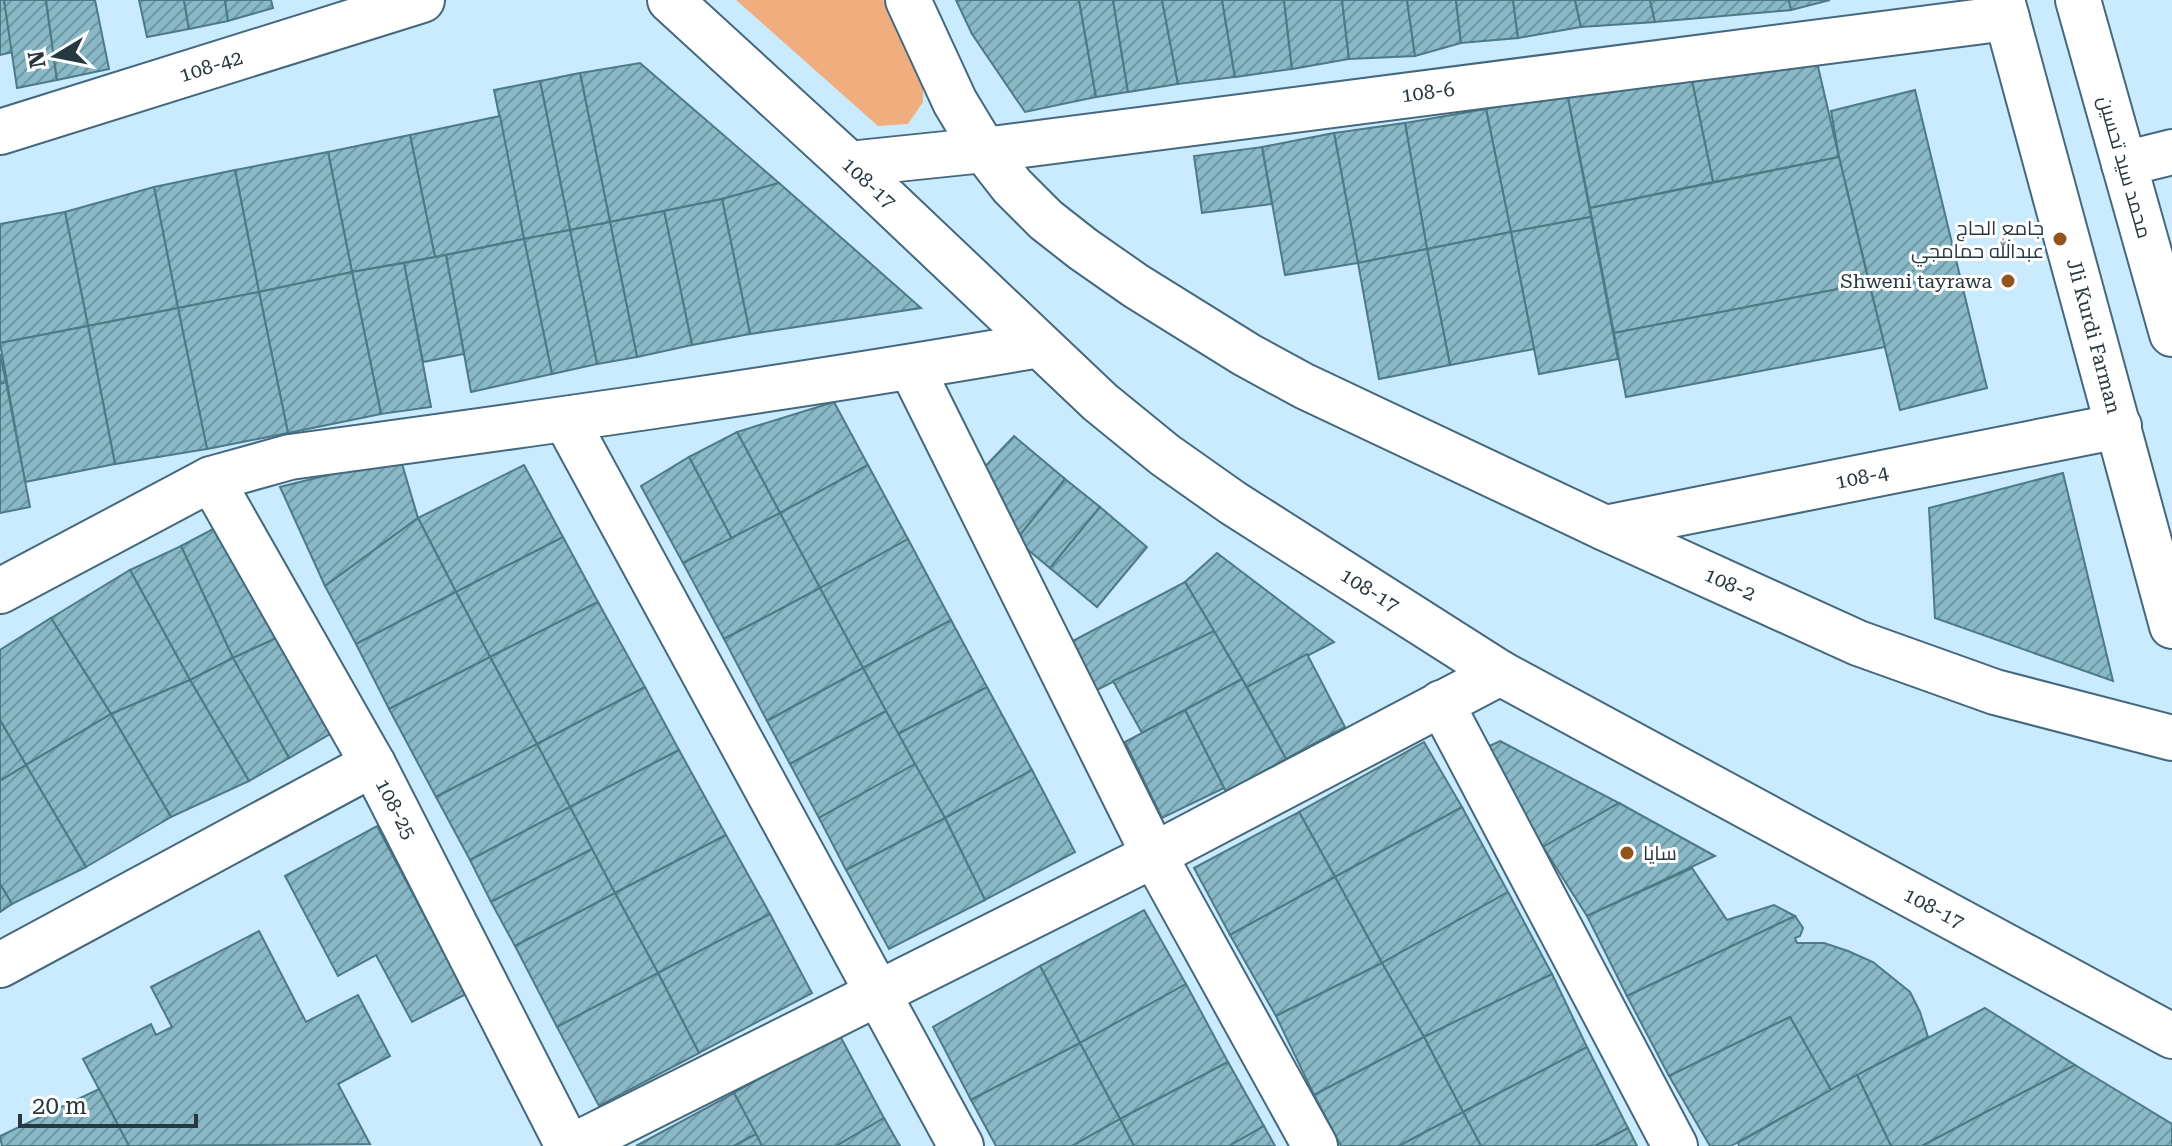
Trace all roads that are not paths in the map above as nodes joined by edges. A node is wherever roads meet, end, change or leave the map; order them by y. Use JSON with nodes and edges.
{"nodes":[{"id":1,"x":422,"y":0,"type":"edge"},
{"id":2,"x":670,"y":0,"type":"edge"},
{"id":3,"x":908,"y":0,"type":"edge"},
{"id":4,"x":2078,"y":0,"type":"edge"},
{"id":5,"x":2004,"y":9,"type":"edge"},
{"id":6,"x":0,"y":132,"type":"edge"},
{"id":7,"x":984,"y":150,"type":"junction"},
{"id":8,"x":2172,"y":152,"type":"edge"},
{"id":9,"x":849,"y":164,"type":"junction"},
{"id":10,"x":2124,"y":164,"type":"junction"},
{"id":11,"x":2172,"y":334,"type":"edge"},
{"id":12,"x":1039,"y":345,"type":"junction"},
{"id":13,"x":911,"y":367,"type":"junction"},
{"id":14,"x":566,"y":420,"type":"junction"},
{"id":15,"x":2119,"y":426,"type":"junction"},
{"id":16,"x":211,"y":479,"type":"junction"},
{"id":17,"x":1605,"y":528,"type":"junction"},
{"id":18,"x":0,"y":591,"type":"edge"},
{"id":19,"x":2172,"y":626,"type":"edge"},
{"id":20,"x":1500,"y":673,"type":"junction"},
{"id":21,"x":1441,"y":703,"type":"junction"},
{"id":22,"x":2172,"y":738,"type":"edge"},
{"id":23,"x":373,"y":764,"type":"junction"},
{"id":24,"x":1154,"y":855,"type":"junction"},
{"id":25,"x":0,"y":965,"type":"edge"},
{"id":26,"x":877,"y":992,"type":"junction"},
{"id":27,"x":2172,"y":1036,"type":"edge"},
{"id":28,"x":570,"y":1146,"type":"edge"},
{"id":29,"x":961,"y":1146,"type":"edge"},
{"id":30,"x":1315,"y":1146,"type":"edge"},
{"id":31,"x":1675,"y":1146,"type":"edge"}],
"edges":[{"from":1,"to":6,"type":"street","name":"108-42"},
{"from":2,"to":9,"type":"street","name":"108-17"},
{"from":3,"to":7,"type":"street","name":"108-2"},
{"from":4,"to":10,"type":"street","name":"محمد سید تحسین"},
{"from":5,"to":7,"type":"street","name":"108-6"},
{"from":5,"to":15,"type":"street","name":"Jli Kurdi Farman"},
{"from":7,"to":9,"type":"street","name":"108-6"},
{"from":7,"to":17,"type":"street","name":"108-2"},
{"from":8,"to":10,"type":"street"},
{"from":9,"to":12,"type":"street","name":"108-17"},
{"from":10,"to":11,"type":"street","name":"محمد سید تحسین"},
{"from":12,"to":13,"type":"street"},
{"from":12,"to":20,"type":"street","name":"108-17"},
{"from":13,"to":14,"type":"street"},
{"from":13,"to":24,"type":"street"},
{"from":14,"to":16,"type":"street"},
{"from":14,"to":26,"type":"street"},
{"from":15,"to":17,"type":"street","name":"108-4"},
{"from":15,"to":19,"type":"street","name":"Jli Kurdi Farman"},
{"from":16,"to":18,"type":"street"},
{"from":16,"to":23,"type":"street","name":"108-25"},
{"from":17,"to":22,"type":"street","name":"108-2"},
{"from":20,"to":21,"type":"street"},
{"from":20,"to":27,"type":"street","name":"108-17"},
{"from":21,"to":24,"type":"street"},
{"from":21,"to":31,"type":"street"},
{"from":23,"to":25,"type":"street"},
{"from":23,"to":28,"type":"street","name":"108-25"},
{"from":24,"to":26,"type":"street"},
{"from":24,"to":30,"type":"street"},
{"from":26,"to":28,"type":"street"},
{"from":26,"to":29,"type":"street"}]}
